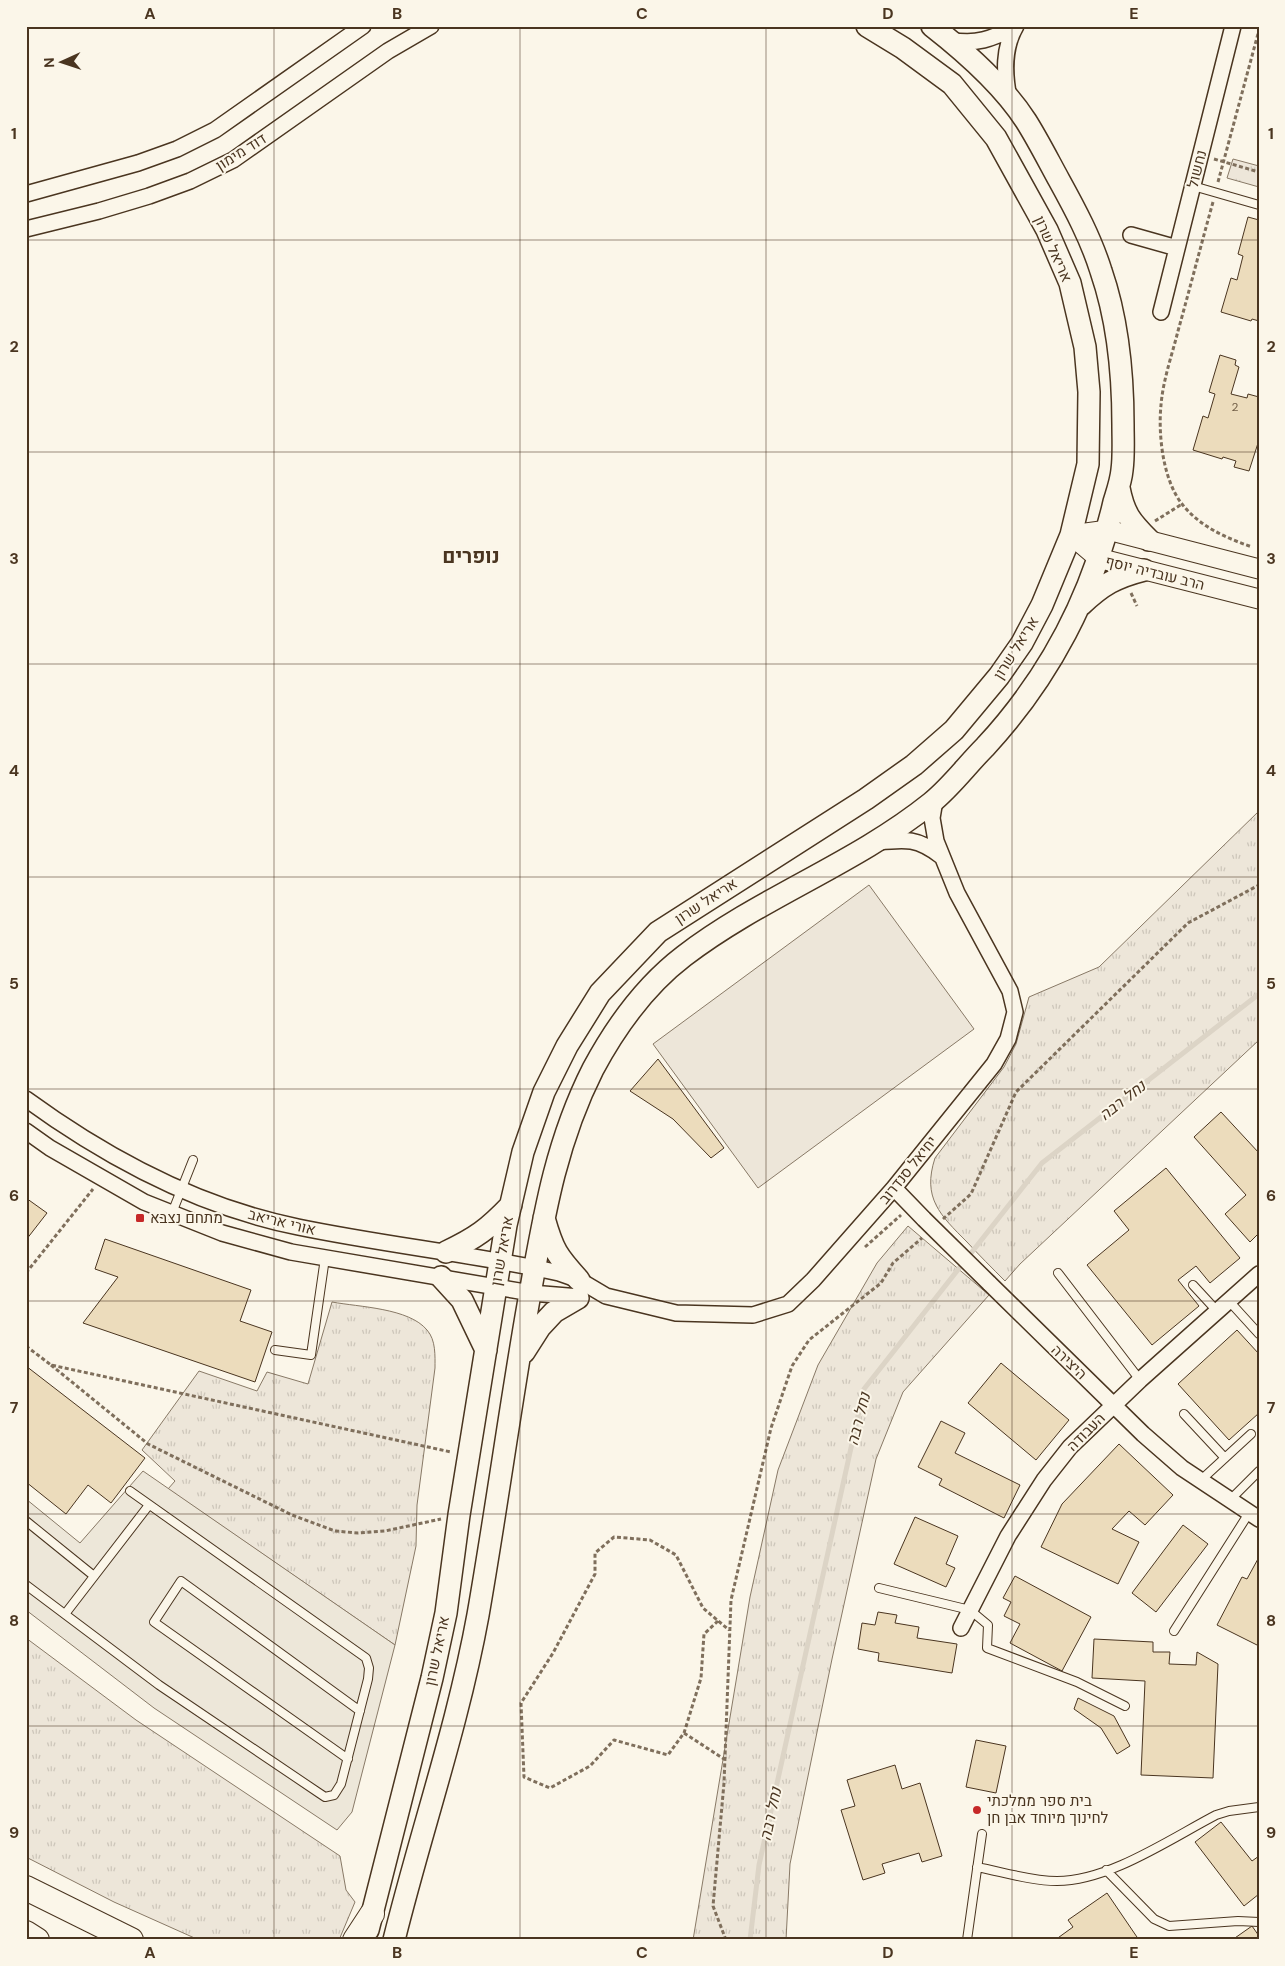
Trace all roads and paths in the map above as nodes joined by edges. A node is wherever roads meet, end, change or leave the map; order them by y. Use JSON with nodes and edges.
{"nodes":[{"id":1,"x":363,"y":26,"type":"edge"},
{"id":2,"x":432,"y":26,"type":"edge"},
{"id":3,"x":867,"y":26,"type":"edge"},
{"id":4,"x":932,"y":26,"type":"edge"},
{"id":5,"x":1233,"y":26,"type":"edge"},
{"id":6,"x":1015,"y":27,"type":"edge"},
{"id":7,"x":1259,"y":30,"type":"edge"},
{"id":8,"x":950,"y":40,"type":"junction"},
{"id":9,"x":1009,"y":100,"type":"junction"},
{"id":10,"x":1200,"y":156,"type":"junction"},
{"id":11,"x":1223,"y":162,"type":"junction"},
{"id":12,"x":1259,"y":172,"type":"edge"},
{"id":13,"x":1192,"y":186,"type":"junction"},
{"id":14,"x":1216,"y":192,"type":"junction"},
{"id":15,"x":26,"y":194,"type":"edge"},
{"id":16,"x":1259,"y":205,"type":"edge"},
{"id":17,"x":26,"y":229,"type":"edge"},
{"id":18,"x":1131,"y":235,"type":"dead end"},
{"id":19,"x":1177,"y":248,"type":"junction"},
{"id":20,"x":1161,"y":312,"type":"dead end"},
{"id":21,"x":1118,"y":484,"type":"junction"},
{"id":22,"x":1182,"y":504,"type":"junction"},
{"id":23,"x":1129,"y":520,"type":"junction"},
{"id":24,"x":1108,"y":530,"type":"junction"},
{"id":25,"x":1072,"y":534,"type":"junction"},
{"id":26,"x":1149,"y":540,"type":"junction"},
{"id":27,"x":1259,"y":549,"type":"edge"},
{"id":28,"x":1098,"y":558,"type":"junction"},
{"id":29,"x":1259,"y":569,"type":"edge"},
{"id":30,"x":1144,"y":570,"type":"junction"},
{"id":31,"x":1259,"y":599,"type":"edge"},
{"id":32,"x":1078,"y":608,"type":"junction"},
{"id":33,"x":935,"y":800,"type":"junction"},
{"id":34,"x":877,"y":842,"type":"junction"},
{"id":35,"x":942,"y":857,"type":"junction"},
{"id":36,"x":1259,"y":885,"type":"edge"},
{"id":37,"x":26,"y":1099,"type":"edge"},
{"id":38,"x":26,"y":1131,"type":"edge"},
{"id":39,"x":193,"y":1160,"type":"dead end"},
{"id":40,"x":102,"y":1178,"type":"junction"},
{"id":41,"x":894,"y":1188,"type":"junction"},
{"id":42,"x":181,"y":1190,"type":"junction"},
{"id":43,"x":511,"y":1205,"type":"junction"},
{"id":44,"x":908,"y":1210,"type":"dead end"},
{"id":45,"x":172,"y":1213,"type":"junction"},
{"id":46,"x":544,"y":1216,"type":"junction"},
{"id":47,"x":930,"y":1225,"type":"junction"},
{"id":48,"x":446,"y":1252,"type":"junction"},
{"id":49,"x":859,"y":1252,"type":"dead end"},
{"id":50,"x":325,"y":1258,"type":"junction"},
{"id":51,"x":500,"y":1261,"type":"junction"},
{"id":52,"x":535,"y":1267,"type":"junction"},
{"id":53,"x":26,"y":1273,"type":"edge"},
{"id":54,"x":1058,"y":1273,"type":"dead end"},
{"id":55,"x":1259,"y":1274,"type":"edge"},
{"id":56,"x":441,"y":1277,"type":"junction"},
{"id":57,"x":1194,"y":1285,"type":"dead end"},
{"id":58,"x":496,"y":1286,"type":"junction"},
{"id":59,"x":579,"y":1289,"type":"junction"},
{"id":60,"x":531,"y":1293,"type":"junction"},
{"id":61,"x":1229,"y":1301,"type":"junction"},
{"id":62,"x":1217,"y":1312,"type":"junction"},
{"id":63,"x":1259,"y":1334,"type":"edge"},
{"id":64,"x":26,"y":1346,"type":"edge"},
{"id":65,"x":275,"y":1350,"type":"dead end"},
{"id":66,"x":486,"y":1350,"type":"junction"},
{"id":67,"x":519,"y":1358,"type":"junction"},
{"id":68,"x":50,"y":1365,"type":"junction"},
{"id":69,"x":1140,"y":1380,"type":"junction"},
{"id":70,"x":1114,"y":1405,"type":"junction"},
{"id":71,"x":1184,"y":1414,"type":"dead end"},
{"id":72,"x":1251,"y":1434,"type":"dead end"},
{"id":73,"x":468,"y":1455,"type":"junction"},
{"id":74,"x":1225,"y":1458,"type":"junction"},
{"id":75,"x":1259,"y":1471,"type":"edge"},
{"id":76,"x":1201,"y":1480,"type":"junction"},
{"id":77,"x":130,"y":1491,"type":"dead end"},
{"id":78,"x":1230,"y":1500,"type":"junction"},
{"id":79,"x":149,"y":1504,"type":"junction"},
{"id":80,"x":459,"y":1515,"type":"junction"},
{"id":81,"x":1254,"y":1516,"type":"edge"},
{"id":82,"x":26,"y":1521,"type":"edge"},
{"id":83,"x":94,"y":1576,"type":"junction"},
{"id":84,"x":26,"y":1585,"type":"edge"},
{"id":85,"x":879,"y":1588,"type":"dead end"},
{"id":86,"x":970,"y":1610,"type":"junction"},
{"id":87,"x":65,"y":1614,"type":"junction"},
{"id":88,"x":718,"y":1621,"type":"junction"},
{"id":89,"x":961,"y":1628,"type":"dead end"},
{"id":90,"x":730,"y":1630,"type":"junction"},
{"id":91,"x":1174,"y":1631,"type":"dead end"},
{"id":92,"x":1125,"y":1706,"type":"dead end"},
{"id":93,"x":360,"y":1711,"type":"junction"},
{"id":94,"x":684,"y":1733,"type":"junction"},
{"id":95,"x":348,"y":1759,"type":"junction"},
{"id":96,"x":725,"y":1759,"type":"junction"},
{"id":97,"x":1259,"y":1807,"type":"edge"},
{"id":98,"x":982,"y":1834,"type":"dead end"},
{"id":99,"x":977,"y":1867,"type":"junction"},
{"id":100,"x":1106,"y":1870,"type":"junction"},
{"id":101,"x":26,"y":1888,"type":"edge"},
{"id":102,"x":372,"y":1914,"type":"junction"},
{"id":103,"x":1259,"y":1922,"type":"edge"},
{"id":104,"x":26,"y":1933,"type":"edge"},
{"id":105,"x":37,"y":1940,"type":"edge"},
{"id":106,"x":130,"y":1940,"type":"edge"},
{"id":107,"x":355,"y":1940,"type":"edge"},
{"id":108,"x":365,"y":1940,"type":"edge"},
{"id":109,"x":394,"y":1940,"type":"edge"},
{"id":110,"x":726,"y":1940,"type":"edge"},
{"id":111,"x":966,"y":1940,"type":"edge"}],
"edges":[{"from":1,"to":15,"type":"street"},
{"from":2,"to":17,"type":"street","name":"דוד מימון"},
{"from":3,"to":25,"type":"main road","name":"אריאל שרון"},
{"from":4,"to":8,"type":"main road"},
{"from":5,"to":10,"type":"street","name":"נחשול"},
{"from":6,"to":8,"type":"street"},
{"from":6,"to":9,"type":"street"},
{"from":7,"to":11,"type":"path"},
{"from":8,"to":9,"type":"main road"},
{"from":9,"to":21,"type":"main road"},
{"from":10,"to":11,"type":"path"},
{"from":10,"to":13,"type":"street","name":"נחשול"},
{"from":11,"to":12,"type":"path"},
{"from":11,"to":14,"type":"path"},
{"from":13,"to":14,"type":"lane"},
{"from":13,"to":19,"type":"street","name":"נחשול"},
{"from":14,"to":16,"type":"lane"},
{"from":14,"to":22,"type":"path"},
{"from":18,"to":19,"type":"street"},
{"from":19,"to":20,"type":"street","name":"נחשול"},
{"from":21,"to":23,"type":"main road"},
{"from":21,"to":24,"type":"main road"},
{"from":22,"to":23,"type":"path"},
{"from":22,"to":27,"type":"path"},
{"from":23,"to":26,"type":"main road"},
{"from":24,"to":25,"type":"street","name":"הרב עובדיה יוסף"},
{"from":24,"to":26,"type":"street","name":"הרב עובדיה יוסף"},
{"from":24,"to":28,"type":"main road"},
{"from":25,"to":28,"type":"street","name":"הרב עובדיה יוסף"},
{"from":25,"to":43,"type":"main road","name":"אריאל שרון"},
{"from":26,"to":29,"type":"street","name":"הרב עובדיה יוסף"},
{"from":28,"to":30,"type":"street","name":"הרב עובדיה יוסף"},
{"from":28,"to":32,"type":"main road"},
{"from":30,"to":31,"type":"street","name":"הרב עובדיה יוסף"},
{"from":30,"to":32,"type":"main road"},
{"from":32,"to":33,"type":"main road"},
{"from":33,"to":34,"type":"main road"},
{"from":33,"to":35,"type":"street","name":"יחיאל סנדרוב"},
{"from":34,"to":35,"type":"street"},
{"from":34,"to":46,"type":"main road"},
{"from":35,"to":41,"type":"street","name":"יחיאל סנדרוב"},
{"from":36,"to":47,"type":"path"},
{"from":37,"to":42,"type":"street","name":"אורי אריאב"},
{"from":38,"to":40,"type":"street","name":"אורי אריאב"},
{"from":39,"to":42,"type":"lane"},
{"from":40,"to":45,"type":"street","name":"אורי אריאב"},
{"from":40,"to":53,"type":"path"},
{"from":41,"to":47,"type":"street","name":"היצירה"},
{"from":41,"to":59,"type":"street","name":"יחיאל סנדרוב"},
{"from":42,"to":45,"type":"lane"},
{"from":42,"to":48,"type":"street","name":"אורי אריאב"},
{"from":43,"to":48,"type":"main road"},
{"from":43,"to":51,"type":"main road","name":"אריאל שרון"},
{"from":44,"to":49,"type":"path"},
{"from":45,"to":50,"type":"street","name":"אורי אריאב"},
{"from":46,"to":52,"type":"main road"},
{"from":46,"to":59,"type":"main road"},
{"from":47,"to":70,"type":"street","name":"היצירה","bridge":true},
{"from":47,"to":90,"type":"path"},
{"from":48,"to":51,"type":"street","name":"אורי אריאב"},
{"from":50,"to":56,"type":"street","name":"אורי אריאב"},
{"from":50,"to":65,"type":"lane"},
{"from":51,"to":52,"type":"street","name":"אורי אריאב"},
{"from":51,"to":58,"type":"main road","name":"אריאל שרון"},
{"from":52,"to":59,"type":"street","name":"יחיאל סנדרוב"},
{"from":52,"to":60,"type":"main road"},
{"from":54,"to":69,"type":"lane"},
{"from":55,"to":61,"type":"street","name":"העבודה"},
{"from":56,"to":58,"type":"street","name":"אורי אריאב"},
{"from":56,"to":66,"type":"main road"},
{"from":57,"to":62,"type":"lane"},
{"from":58,"to":60,"type":"street","name":"יחיאל סנדרוב"},
{"from":58,"to":66,"type":"main road","name":"אריאל שרון"},
{"from":59,"to":60,"type":"street","name":"יחיאל סנדרוב"},
{"from":59,"to":67,"type":"main road"},
{"from":60,"to":67,"type":"main road"},
{"from":61,"to":62,"type":"street","name":"העבודה"},
{"from":61,"to":63,"type":"lane"},
{"from":62,"to":69,"type":"street","name":"העבודה"},
{"from":64,"to":68,"type":"path"},
{"from":66,"to":73,"type":"main road","name":"אריאל שרון"},
{"from":67,"to":109,"type":"main road"},
{"from":68,"to":73,"type":"path"},
{"from":68,"to":80,"type":"path"},
{"from":69,"to":70,"type":"street","name":"העבודה"},
{"from":70,"to":76,"type":"street","name":"היצירה"},
{"from":70,"to":86,"type":"street","name":"העבודה"},
{"from":71,"to":74,"type":"lane"},
{"from":72,"to":74,"type":"lane"},
{"from":73,"to":80,"type":"main road","name":"אריאל שרון"},
{"from":74,"to":76,"type":"lane"},
{"from":75,"to":78,"type":"lane"},
{"from":76,"to":78,"type":"street","name":"היצירה"},
{"from":77,"to":79,"type":"lane"},
{"from":78,"to":81,"type":"street","name":"היצירה"},
{"from":79,"to":83,"type":"lane"},
{"from":79,"to":93,"type":"lane"},
{"from":80,"to":102,"type":"main road","name":"אריאל שרון"},
{"from":81,"to":91,"type":"lane"},
{"from":82,"to":83,"type":"lane"},
{"from":83,"to":87,"type":"lane"},
{"from":84,"to":87,"type":"lane"},
{"from":85,"to":86,"type":"lane"},
{"from":86,"to":89,"type":"street","name":"העבודה"},
{"from":86,"to":92,"type":"lane"},
{"from":87,"to":95,"type":"lane"},
{"from":88,"to":90,"type":"path"},
{"from":88,"to":94,"type":"path"},
{"from":88,"to":94,"type":"path"},
{"from":90,"to":96,"type":"path"},
{"from":93,"to":95,"type":"lane"},
{"from":93,"to":95,"type":"lane"},
{"from":94,"to":96,"type":"path"},
{"from":96,"to":110,"type":"path"},
{"from":97,"to":100,"type":"lane"},
{"from":98,"to":99,"type":"lane"},
{"from":99,"to":100,"type":"lane"},
{"from":99,"to":111,"type":"lane"},
{"from":100,"to":103,"type":"lane"},
{"from":101,"to":106,"type":"main road"},
{"from":102,"to":107,"type":"main road"},
{"from":102,"to":108,"type":"main road","name":"אריאל שרון"},
{"from":104,"to":105,"type":"main road"}]}
